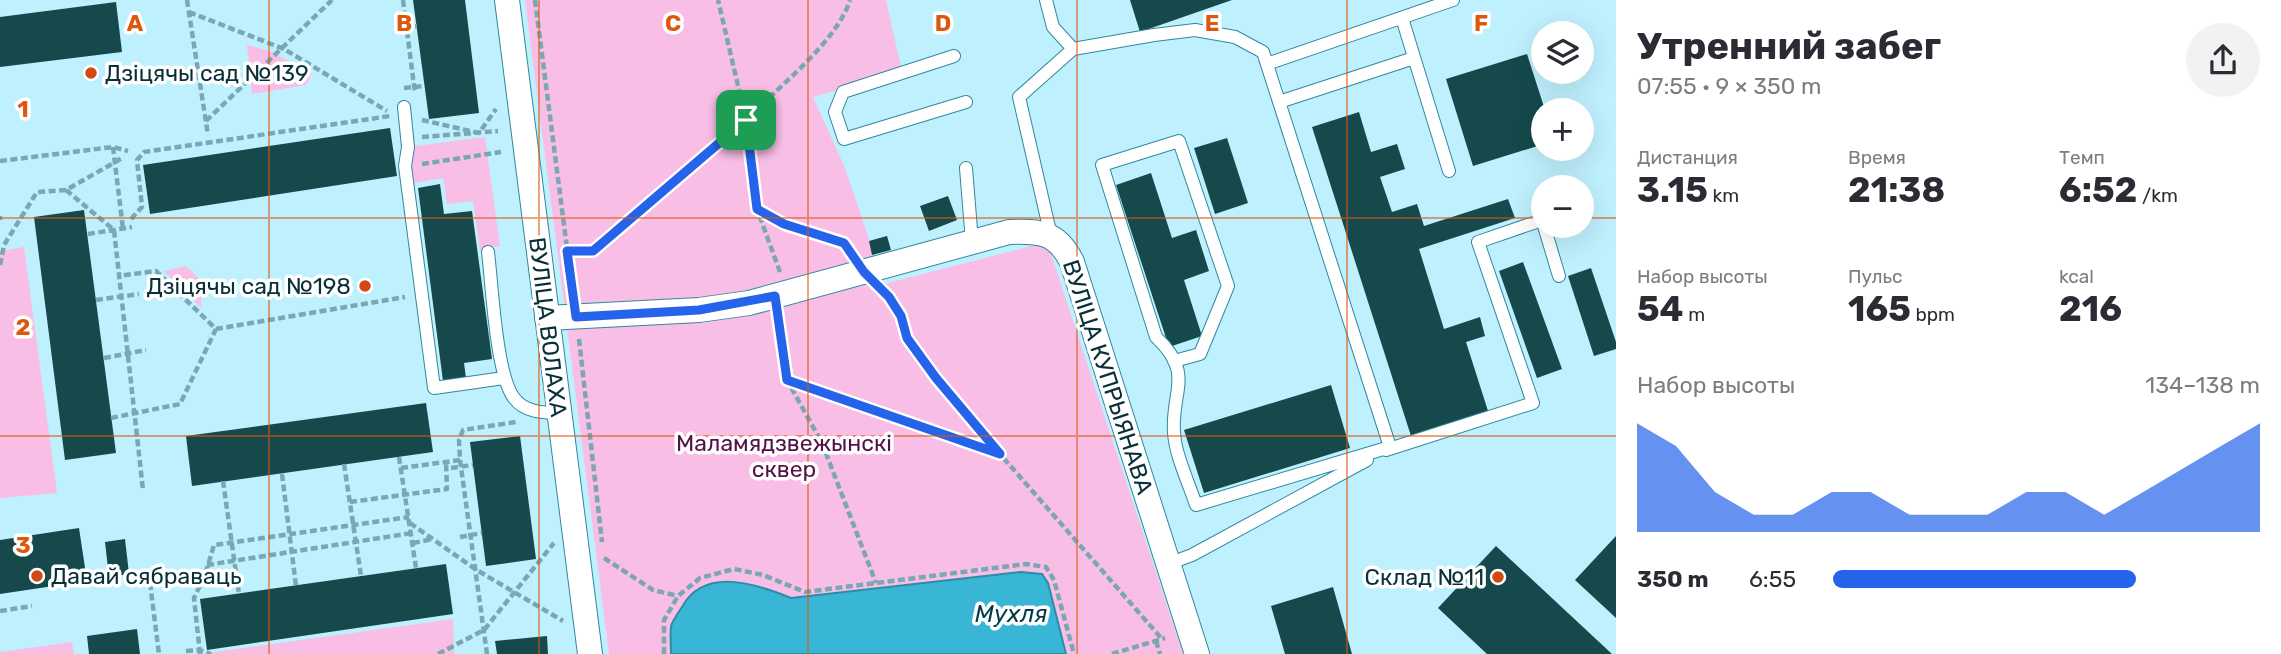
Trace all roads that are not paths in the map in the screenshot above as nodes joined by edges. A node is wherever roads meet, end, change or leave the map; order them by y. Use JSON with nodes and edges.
{"nodes":[{"id":1,"x":506,"y":0,"type":"edge"},
{"id":2,"x":1045,"y":0,"type":"edge"},
{"id":3,"x":1453,"y":0,"type":"edge"},
{"id":4,"x":1402,"y":18,"type":"junction"},
{"id":5,"x":1073,"y":50,"type":"junction"},
{"id":6,"x":954,"y":55,"type":"dead end"},
{"id":7,"x":1414,"y":58,"type":"junction"},
{"id":8,"x":1268,"y":64,"type":"junction"},
{"id":9,"x":966,"y":102,"type":"dead end"},
{"id":10,"x":1279,"y":102,"type":"junction"},
{"id":11,"x":404,"y":111,"type":"road end"},
{"id":12,"x":966,"y":168,"type":"dead end"},
{"id":13,"x":1449,"y":171,"type":"dead end"},
{"id":14,"x":1531,"y":224,"type":"edge"},
{"id":15,"x":1051,"y":236,"type":"junction"},
{"id":16,"x":1548,"y":238,"type":"edge"},
{"id":17,"x":972,"y":242,"type":"junction"},
{"id":18,"x":488,"y":252,"type":"dead end"},
{"id":19,"x":1559,"y":276,"type":"dead end"},
{"id":20,"x":547,"y":318,"type":"junction"},
{"id":21,"x":1174,"y":361,"type":"junction"},
{"id":22,"x":504,"y":378,"type":"junction"},
{"id":23,"x":559,"y":413,"type":"junction"},
{"id":24,"x":1390,"y":447,"type":"junction"},
{"id":25,"x":1168,"y":564,"type":"junction"},
{"id":26,"x":590,"y":654,"type":"edge"},
{"id":27,"x":1197,"y":654,"type":"edge"}],
"edges":[{"from":1,"to":20,"type":"street","name":"ВУЛІЦА ВОЛАХА"},
{"from":2,"to":5,"type":"lane"},
{"from":3,"to":4,"type":"lane"},
{"from":4,"to":7,"type":"lane"},
{"from":4,"to":8,"type":"lane"},
{"from":5,"to":8,"type":"lane"},
{"from":5,"to":15,"type":"lane"},
{"from":6,"to":9,"type":"lane"},
{"from":7,"to":10,"type":"lane"},
{"from":7,"to":13,"type":"lane"},
{"from":8,"to":10,"type":"lane"},
{"from":10,"to":24,"type":"lane"},
{"from":11,"to":22,"type":"lane"},
{"from":12,"to":17,"type":"lane"},
{"from":14,"to":24,"type":"lane"},
{"from":15,"to":17,"type":"street","name":"ВУЛІЦА КУПРЫЯНАВА"},
{"from":15,"to":25,"type":"street","name":"ВУЛІЦА КУПРЫЯНАВА"},
{"from":16,"to":19,"type":"lane"},
{"from":17,"to":20,"type":"street","name":"ВУЛІЦА КУПРЫЯНАВА"},
{"from":18,"to":22,"type":"lane"},
{"from":20,"to":23,"type":"street","name":"ВУЛІЦА ВОЛАХА"},
{"from":21,"to":21,"type":"lane"},
{"from":21,"to":24,"type":"lane"},
{"from":22,"to":23,"type":"lane"},
{"from":23,"to":26,"type":"street","name":"ВУЛІЦА ВОЛАХА"},
{"from":24,"to":25,"type":"lane"},
{"from":25,"to":27,"type":"street","name":"ВУЛІЦА КУПРЫЯНАВА"}]}
